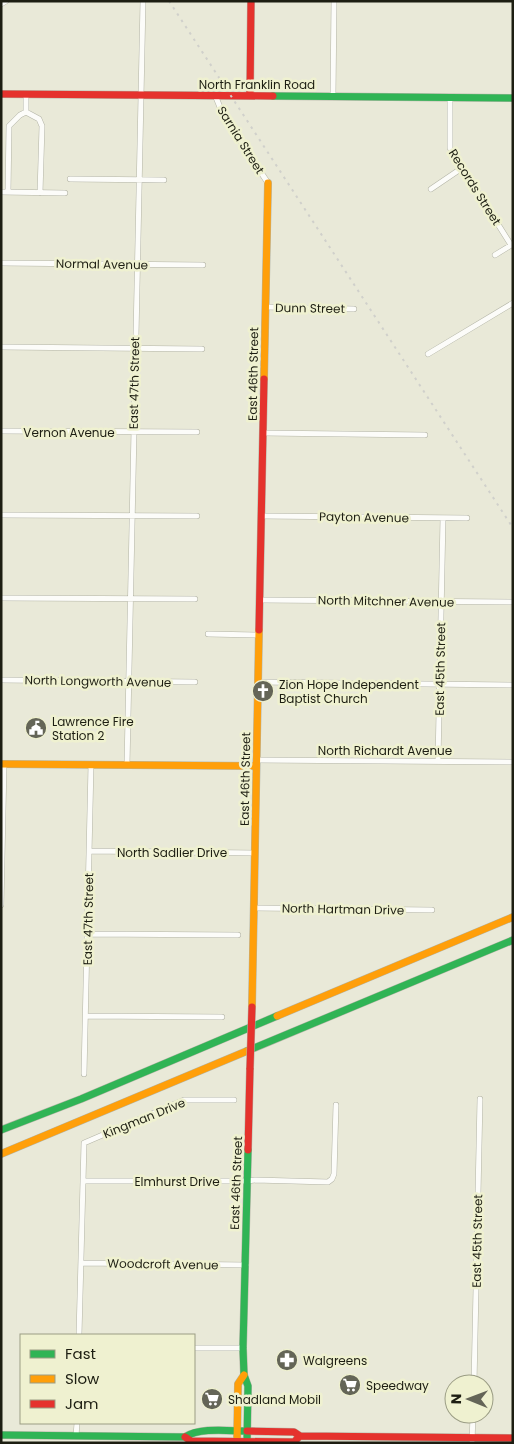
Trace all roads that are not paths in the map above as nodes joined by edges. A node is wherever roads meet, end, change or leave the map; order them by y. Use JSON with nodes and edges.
{"nodes":[{"id":1,"x":6,"y":1,"type":"edge"},
{"id":2,"x":142,"y":1,"type":"edge"},
{"id":3,"x":251,"y":1,"type":"edge"},
{"id":4,"x":334,"y":1,"type":"edge"},
{"id":5,"x":1,"y":4,"type":"edge"},
{"id":6,"x":1,"y":94,"type":"edge"},
{"id":7,"x":26,"y":94,"type":"junction"},
{"id":8,"x":140,"y":95,"type":"junction"},
{"id":9,"x":215,"y":95,"type":"junction"},
{"id":10,"x":250,"y":96,"type":"junction"},
{"id":11,"x":333,"y":96,"type":"junction"},
{"id":12,"x":450,"y":97,"type":"junction"},
{"id":13,"x":513,"y":98,"type":"edge"},
{"id":14,"x":26,"y":112,"type":"junction"},
{"id":15,"x":462,"y":168,"type":"junction"},
{"id":16,"x":70,"y":179,"type":"dead end"},
{"id":17,"x":138,"y":180,"type":"junction"},
{"id":18,"x":164,"y":180,"type":"dead end"},
{"id":19,"x":268,"y":183,"type":"joint"},
{"id":20,"x":431,"y":189,"type":"dead end"},
{"id":21,"x":4,"y":192,"type":"edge"},
{"id":22,"x":40,"y":193,"type":"junction"},
{"id":23,"x":65,"y":193,"type":"dead end"},
{"id":24,"x":512,"y":245,"type":"edge"},
{"id":25,"x":495,"y":255,"type":"dead end"},
{"id":26,"x":1,"y":263,"type":"edge"},
{"id":27,"x":137,"y":264,"type":"junction"},
{"id":28,"x":203,"y":265,"type":"dead end"},
{"id":29,"x":513,"y":303,"type":"edge"},
{"id":30,"x":266,"y":307,"type":"junction"},
{"id":31,"x":354,"y":310,"type":"dead end"},
{"id":32,"x":1,"y":348,"type":"edge"},
{"id":33,"x":135,"y":348,"type":"junction"},
{"id":34,"x":202,"y":348,"type":"dead end"},
{"id":35,"x":428,"y":354,"type":"dead end"},
{"id":36,"x":1,"y":431,"type":"edge"},
{"id":37,"x":133,"y":432,"type":"junction"},
{"id":38,"x":197,"y":432,"type":"dead end"},
{"id":39,"x":263,"y":433,"type":"junction"},
{"id":40,"x":425,"y":435,"type":"dead end"},
{"id":41,"x":1,"y":515,"type":"edge"},
{"id":42,"x":132,"y":515,"type":"junction"},
{"id":43,"x":197,"y":516,"type":"dead end"},
{"id":44,"x":261,"y":516,"type":"junction"},
{"id":45,"x":443,"y":518,"type":"junction"},
{"id":46,"x":467,"y":518,"type":"dead end"},
{"id":47,"x":1,"y":598,"type":"edge"},
{"id":48,"x":130,"y":598,"type":"junction"},
{"id":49,"x":195,"y":599,"type":"dead end"},
{"id":50,"x":260,"y":600,"type":"junction"},
{"id":51,"x":441,"y":601,"type":"junction"},
{"id":52,"x":513,"y":602,"type":"edge"},
{"id":53,"x":208,"y":634,"type":"dead end"},
{"id":54,"x":259,"y":635,"type":"junction"},
{"id":55,"x":1,"y":680,"type":"edge"},
{"id":56,"x":128,"y":681,"type":"junction"},
{"id":57,"x":195,"y":682,"type":"dead end"},
{"id":58,"x":258,"y":682,"type":"junction"},
{"id":59,"x":440,"y":684,"type":"junction"},
{"id":60,"x":513,"y":685,"type":"edge"},
{"id":61,"x":438,"y":761,"type":"junction"},
{"id":62,"x":513,"y":762,"type":"edge"},
{"id":63,"x":256,"y":763,"type":"junction"},
{"id":64,"x":3,"y":764,"type":"edge"},
{"id":65,"x":91,"y":765,"type":"junction"},
{"id":66,"x":127,"y":765,"type":"junction"},
{"id":67,"x":89,"y":851,"type":"junction"},
{"id":68,"x":255,"y":853,"type":"junction"},
{"id":69,"x":1,"y":905,"type":"edge"},
{"id":70,"x":254,"y":908,"type":"junction"},
{"id":71,"x":432,"y":910,"type":"dead end"},
{"id":72,"x":513,"y":917,"type":"edge"},
{"id":73,"x":88,"y":934,"type":"junction"},
{"id":74,"x":238,"y":935,"type":"dead end"},
{"id":75,"x":513,"y":940,"type":"edge"},
{"id":76,"x":86,"y":1016,"type":"junction"},
{"id":77,"x":222,"y":1017,"type":"dead end"},
{"id":78,"x":84,"y":1074,"type":"dead end"},
{"id":79,"x":480,"y":1099,"type":"dead end"},
{"id":80,"x":234,"y":1100,"type":"dead end"},
{"id":81,"x":336,"y":1105,"type":"dead end"},
{"id":82,"x":1,"y":1130,"type":"edge"},
{"id":83,"x":1,"y":1154,"type":"edge"},
{"id":84,"x":84,"y":1181,"type":"junction"},
{"id":85,"x":247,"y":1181,"type":"junction"},
{"id":86,"x":81,"y":1263,"type":"junction"},
{"id":87,"x":246,"y":1265,"type":"junction"},
{"id":88,"x":79,"y":1334,"type":"edge"},
{"id":89,"x":195,"y":1348,"type":"edge"},
{"id":90,"x":243,"y":1348,"type":"junction"},
{"id":91,"x":244,"y":1374,"type":"junction"},
{"id":92,"x":474,"y":1374,"type":"edge"},
{"id":93,"x":77,"y":1424,"type":"edge"},
{"id":94,"x":473,"y":1424,"type":"edge"},
{"id":95,"x":238,"y":1431,"type":"junction"},
{"id":96,"x":248,"y":1431,"type":"junction"},
{"id":97,"x":1,"y":1435,"type":"edge"},
{"id":98,"x":76,"y":1436,"type":"junction"},
{"id":99,"x":300,"y":1436,"type":"junction"},
{"id":100,"x":185,"y":1437,"type":"junction"},
{"id":101,"x":513,"y":1438,"type":"edge"},
{"id":102,"x":472,"y":1440,"type":"edge"},
{"id":103,"x":237,"y":1442,"type":"edge"},
{"id":104,"x":247,"y":1442,"type":"edge"}],
"edges":[{"from":1,"to":5,"type":"street"},
{"from":2,"to":8,"type":"street","name":"East 47th Street"},
{"from":3,"to":10,"type":"main road"},
{"from":4,"to":11,"type":"street"},
{"from":6,"to":7,"type":"main road","name":"North Franklin Road"},
{"from":7,"to":8,"type":"main road","name":"North Franklin Road"},
{"from":7,"to":14,"type":"street"},
{"from":8,"to":9,"type":"main road","name":"North Franklin Road"},
{"from":8,"to":17,"type":"street","name":"East 47th Street"},
{"from":9,"to":10,"type":"main road","name":"North Franklin Road"},
{"from":9,"to":19,"type":"street","name":"Sarnia Street"},
{"from":10,"to":11,"type":"main road","name":"North Franklin Road"},
{"from":11,"to":12,"type":"main road","name":"North Franklin Road"},
{"from":12,"to":13,"type":"main road","name":"North Franklin Road"},
{"from":12,"to":15,"type":"street","name":"Records Street"},
{"from":14,"to":21,"type":"street"},
{"from":14,"to":22,"type":"street"},
{"from":15,"to":20,"type":"street"},
{"from":15,"to":24,"type":"street","name":"Records Street"},
{"from":16,"to":17,"type":"street"},
{"from":17,"to":18,"type":"street"},
{"from":17,"to":27,"type":"street","name":"East 47th Street"},
{"from":19,"to":30,"type":"main road","name":"East 46th Street"},
{"from":21,"to":22,"type":"street"},
{"from":22,"to":23,"type":"street"},
{"from":24,"to":25,"type":"street"},
{"from":26,"to":27,"type":"street","name":"Normal Avenue"},
{"from":27,"to":28,"type":"street","name":"Normal Avenue"},
{"from":27,"to":33,"type":"street","name":"East 47th Street"},
{"from":29,"to":35,"type":"street"},
{"from":30,"to":31,"type":"street","name":"Dunn Street"},
{"from":30,"to":39,"type":"main road","name":"East 46th Street"},
{"from":32,"to":33,"type":"street"},
{"from":33,"to":34,"type":"street"},
{"from":33,"to":37,"type":"street","name":"East 47th Street"},
{"from":36,"to":37,"type":"street","name":"Vernon Avenue"},
{"from":37,"to":38,"type":"street","name":"Vernon Avenue"},
{"from":37,"to":42,"type":"street","name":"East 47th Street"},
{"from":39,"to":40,"type":"street"},
{"from":39,"to":44,"type":"main road","name":"East 46th Street"},
{"from":41,"to":42,"type":"street"},
{"from":42,"to":43,"type":"street"},
{"from":42,"to":48,"type":"street","name":"East 47th Street"},
{"from":44,"to":45,"type":"street","name":"Payton Avenue"},
{"from":44,"to":50,"type":"main road","name":"East 46th Street"},
{"from":45,"to":46,"type":"street","name":"Payton Avenue"},
{"from":45,"to":51,"type":"street","name":"East 45th Street"},
{"from":47,"to":48,"type":"street"},
{"from":48,"to":49,"type":"street"},
{"from":48,"to":56,"type":"street","name":"East 47th Street"},
{"from":50,"to":51,"type":"street","name":"North Mitchner Avenue"},
{"from":50,"to":54,"type":"main road","name":"East 46th Street"},
{"from":51,"to":52,"type":"street","name":"North Mitchner Avenue"},
{"from":51,"to":59,"type":"street","name":"East 45th Street"},
{"from":53,"to":54,"type":"street"},
{"from":54,"to":58,"type":"main road","name":"East 46th Street"},
{"from":55,"to":56,"type":"street","name":"North Longworth Avenue"},
{"from":56,"to":57,"type":"street","name":"North Longworth Avenue"},
{"from":56,"to":66,"type":"street","name":"East 47th Street"},
{"from":58,"to":59,"type":"street"},
{"from":58,"to":63,"type":"main road","name":"East 46th Street"},
{"from":59,"to":60,"type":"street"},
{"from":59,"to":61,"type":"street","name":"East 45th Street"},
{"from":61,"to":62,"type":"street","name":"North Richardt Avenue"},
{"from":61,"to":63,"type":"street","name":"North Richardt Avenue"},
{"from":63,"to":66,"type":"main road","name":"North Richardt Avenue"},
{"from":63,"to":68,"type":"main road","name":"East 46th Street"},
{"from":64,"to":65,"type":"main road","name":"North Richardt Avenue"},
{"from":64,"to":69,"type":"street"},
{"from":65,"to":66,"type":"main road","name":"North Richardt Avenue"},
{"from":65,"to":67,"type":"street","name":"East 47th Street"},
{"from":67,"to":68,"type":"street","name":"North Sadlier Drive"},
{"from":67,"to":73,"type":"street","name":"East 47th Street"},
{"from":68,"to":70,"type":"main road","name":"East 46th Street"},
{"from":70,"to":71,"type":"street","name":"North Hartman Drive"},
{"from":70,"to":85,"type":"main road","name":"East 46th Street","bridge":true},
{"from":72,"to":82,"type":"main road"},
{"from":73,"to":74,"type":"street"},
{"from":73,"to":76,"type":"street","name":"East 47th Street"},
{"from":75,"to":83,"type":"main road"},
{"from":76,"to":77,"type":"street"},
{"from":76,"to":78,"type":"street","name":"East 47th Street"},
{"from":79,"to":92,"type":"street","name":"East 45th Street"},
{"from":80,"to":84,"type":"street","name":"Kingman Drive"},
{"from":81,"to":85,"type":"street","name":"Elmhurst Drive"},
{"from":84,"to":85,"type":"street","name":"Elmhurst Drive"},
{"from":84,"to":86,"type":"street"},
{"from":85,"to":87,"type":"main road","name":"East 46th Street"},
{"from":86,"to":87,"type":"street","name":"Woodcroft Avenue"},
{"from":86,"to":88,"type":"street"},
{"from":87,"to":90,"type":"main road","name":"East 46th Street"},
{"from":89,"to":90,"type":"street"},
{"from":90,"to":91,"type":"main road","name":"East 46th Street"},
{"from":91,"to":95,"type":"main road","name":"East 46th Street"},
{"from":91,"to":96,"type":"main road","name":"East 46th Street"},
{"from":93,"to":98,"type":"street"},
{"from":94,"to":102,"type":"street"},
{"from":95,"to":96,"type":"main road"},
{"from":95,"to":100,"type":"main road"},
{"from":95,"to":103,"type":"main road","name":"East 46th Street"},
{"from":96,"to":99,"type":"main road"},
{"from":96,"to":104,"type":"main road","name":"East 46th Street"},
{"from":97,"to":98,"type":"main road"},
{"from":98,"to":100,"type":"main road"},
{"from":99,"to":102,"type":"main road"},
{"from":99,"to":104,"type":"main road"},
{"from":100,"to":103,"type":"main road"},
{"from":101,"to":102,"type":"main road"},
{"from":103,"to":104,"type":"main road"}]}
